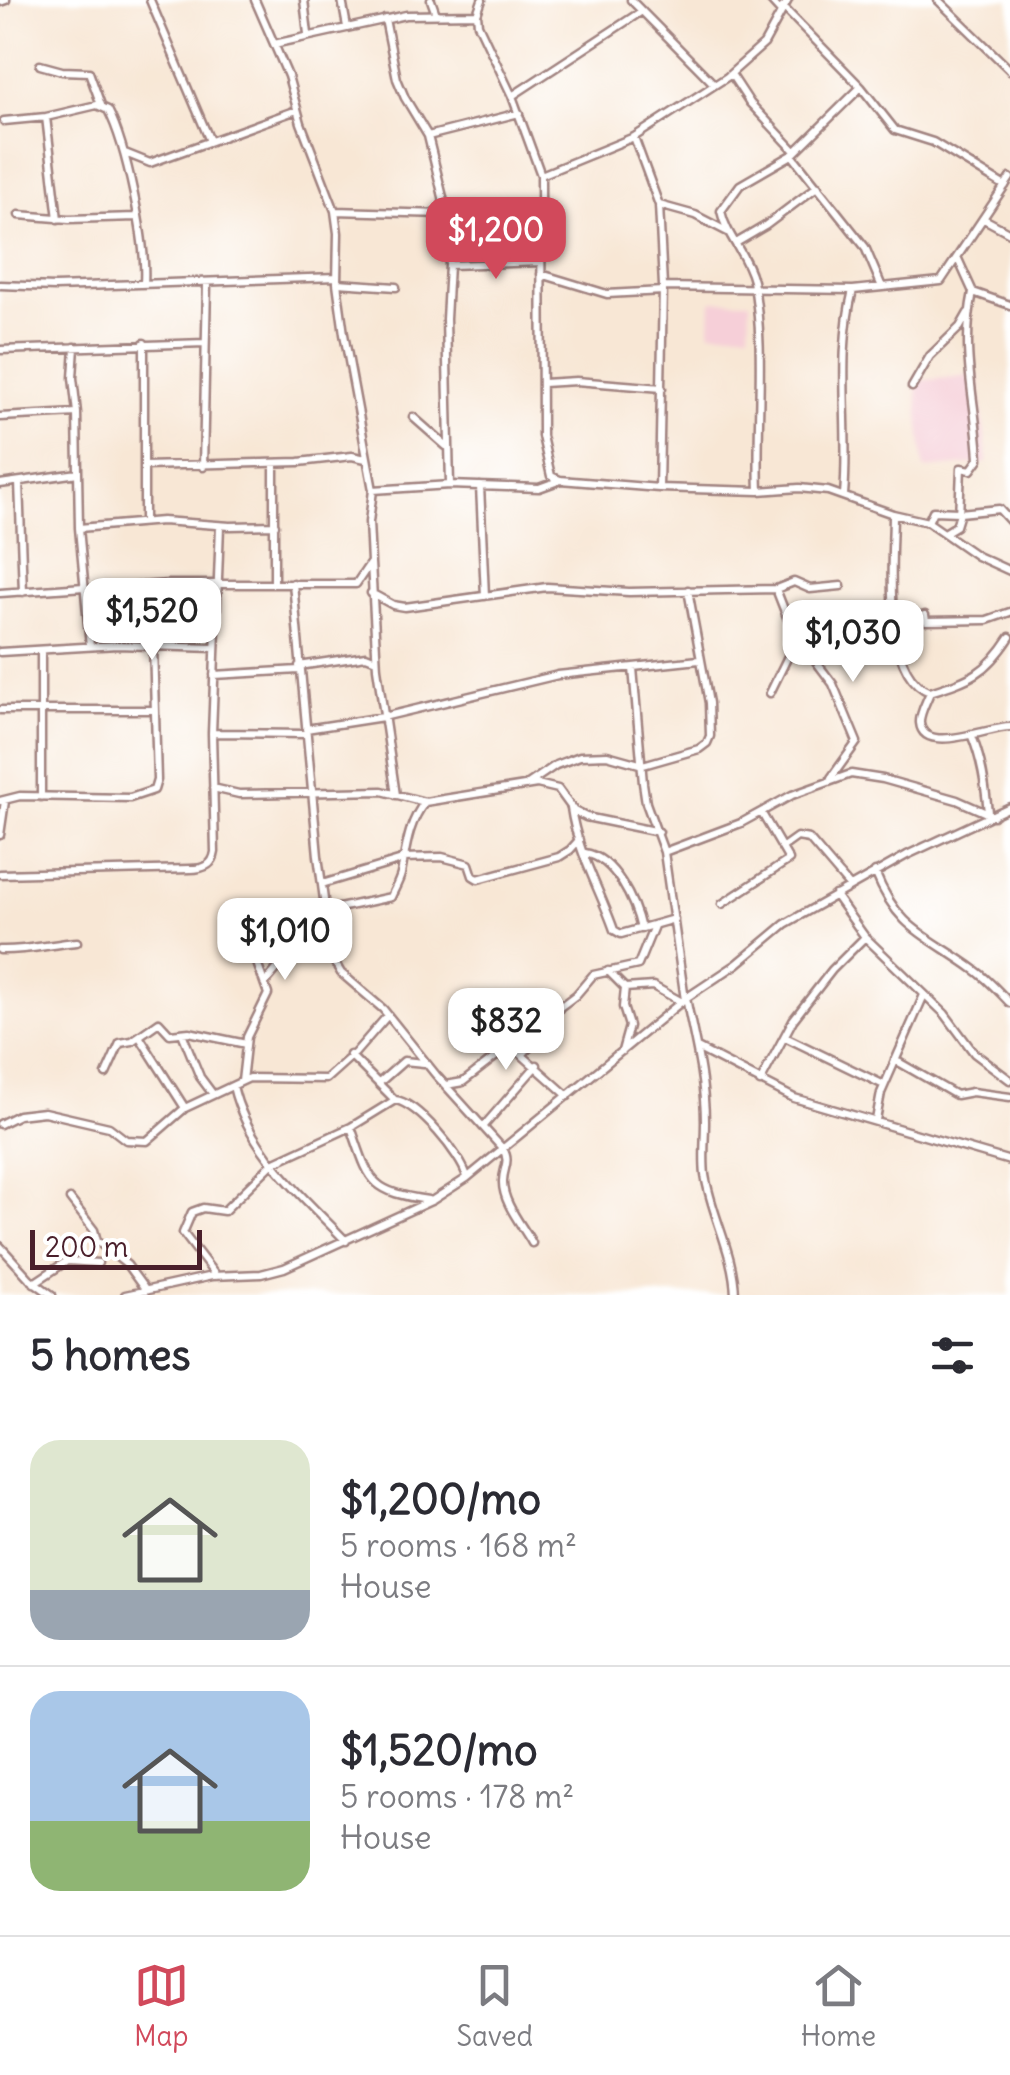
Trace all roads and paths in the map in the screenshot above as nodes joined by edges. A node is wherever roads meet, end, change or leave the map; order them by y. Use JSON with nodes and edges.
{"nodes":[{"id":1,"x":150,"y":0,"type":"edge"},
{"id":2,"x":255,"y":0,"type":"edge"},
{"id":3,"x":304,"y":0,"type":"edge"},
{"id":4,"x":342,"y":0,"type":"edge"},
{"id":5,"x":431,"y":0,"type":"edge"},
{"id":6,"x":482,"y":0,"type":"edge"},
{"id":7,"x":631,"y":0,"type":"edge"},
{"id":8,"x":770,"y":0,"type":"edge"},
{"id":9,"x":938,"y":0,"type":"edge"},
{"id":10,"x":784,"y":6,"type":"edge"},
{"id":11,"x":642,"y":11,"type":"junction"},
{"id":12,"x":436,"y":14,"type":"junction"},
{"id":13,"x":477,"y":14,"type":"junction"},
{"id":14,"x":385,"y":20,"type":"junction"},
{"id":15,"x":347,"y":27,"type":"junction"},
{"id":16,"x":308,"y":34,"type":"junction"},
{"id":17,"x":274,"y":44,"type":"junction"},
{"id":18,"x":1010,"y":52,"type":"edge"},
{"id":19,"x":40,"y":65,"type":"dead end"},
{"id":20,"x":1008,"y":66,"type":"edge"},
{"id":21,"x":731,"y":74,"type":"junction"},
{"id":22,"x":714,"y":84,"type":"junction"},
{"id":23,"x":861,"y":87,"type":"junction"},
{"id":24,"x":512,"y":96,"type":"junction"},
{"id":25,"x":101,"y":105,"type":"junction"},
{"id":26,"x":298,"y":110,"type":"junction"},
{"id":27,"x":519,"y":113,"type":"junction"},
{"id":28,"x":46,"y":117,"type":"junction"},
{"id":29,"x":4,"y":121,"type":"dead end"},
{"id":30,"x":428,"y":136,"type":"junction"},
{"id":31,"x":634,"y":137,"type":"junction"},
{"id":32,"x":210,"y":142,"type":"junction"},
{"id":33,"x":124,"y":152,"type":"junction"},
{"id":34,"x":794,"y":153,"type":"junction"},
{"id":35,"x":541,"y":175,"type":"junction"},
{"id":36,"x":1010,"y":178,"type":"edge"},
{"id":37,"x":818,"y":186,"type":"junction"},
{"id":38,"x":1005,"y":186,"type":"junction"},
{"id":39,"x":660,"y":206,"type":"junction"},
{"id":40,"x":334,"y":211,"type":"junction"},
{"id":41,"x":443,"y":214,"type":"junction"},
{"id":42,"x":19,"y":215,"type":"dead end"},
{"id":43,"x":136,"y":217,"type":"junction"},
{"id":44,"x":58,"y":218,"type":"junction"},
{"id":45,"x":984,"y":218,"type":"junction"},
{"id":46,"x":729,"y":232,"type":"junction"},
{"id":47,"x":1010,"y":234,"type":"edge"},
{"id":48,"x":736,"y":243,"type":"junction"},
{"id":49,"x":958,"y":258,"type":"junction"},
{"id":50,"x":542,"y":262,"type":"junction"},
{"id":51,"x":449,"y":265,"type":"junction"},
{"id":52,"x":542,"y":274,"type":"junction"},
{"id":53,"x":337,"y":280,"type":"junction"},
{"id":54,"x":144,"y":283,"type":"junction"},
{"id":55,"x":0,"y":284,"type":"edge"},
{"id":56,"x":208,"y":284,"type":"junction"},
{"id":57,"x":396,"y":287,"type":"dead end"},
{"id":58,"x":754,"y":287,"type":"junction"},
{"id":59,"x":882,"y":287,"type":"junction"},
{"id":60,"x":663,"y":289,"type":"junction"},
{"id":61,"x":853,"y":290,"type":"junction"},
{"id":62,"x":973,"y":292,"type":"junction"},
{"id":63,"x":1010,"y":305,"type":"edge"},
{"id":64,"x":969,"y":312,"type":"junction"},
{"id":65,"x":144,"y":343,"type":"junction"},
{"id":66,"x":205,"y":343,"type":"junction"},
{"id":67,"x":76,"y":347,"type":"junction"},
{"id":68,"x":0,"y":350,"type":"edge"},
{"id":69,"x":543,"y":383,"type":"junction"},
{"id":70,"x":912,"y":387,"type":"dead end"},
{"id":71,"x":662,"y":388,"type":"junction"},
{"id":72,"x":77,"y":413,"type":"junction"},
{"id":73,"x":414,"y":417,"type":"dead end"},
{"id":74,"x":0,"y":418,"type":"edge"},
{"id":75,"x":448,"y":448,"type":"junction"},
{"id":76,"x":366,"y":460,"type":"junction"},
{"id":77,"x":274,"y":464,"type":"junction"},
{"id":78,"x":144,"y":466,"type":"junction"},
{"id":79,"x":203,"y":466,"type":"junction"},
{"id":80,"x":78,"y":473,"type":"junction"},
{"id":81,"x":562,"y":480,"type":"junction"},
{"id":82,"x":19,"y":482,"type":"junction"},
{"id":83,"x":0,"y":484,"type":"edge"},
{"id":84,"x":450,"y":485,"type":"junction"},
{"id":85,"x":480,"y":486,"type":"junction"},
{"id":86,"x":659,"y":488,"type":"junction"},
{"id":87,"x":373,"y":490,"type":"junction"},
{"id":88,"x":759,"y":491,"type":"junction"},
{"id":89,"x":844,"y":496,"type":"junction"},
{"id":90,"x":893,"y":514,"type":"junction"},
{"id":91,"x":959,"y":514,"type":"junction"},
{"id":92,"x":1010,"y":521,"type":"edge"},
{"id":93,"x":144,"y":522,"type":"junction"},
{"id":94,"x":928,"y":522,"type":"junction"},
{"id":95,"x":275,"y":525,"type":"junction"},
{"id":96,"x":220,"y":526,"type":"junction"},
{"id":97,"x":79,"y":528,"type":"junction"},
{"id":98,"x":946,"y":532,"type":"junction"},
{"id":99,"x":371,"y":562,"type":"junction"},
{"id":100,"x":1010,"y":571,"type":"edge"},
{"id":101,"x":274,"y":582,"type":"junction"},
{"id":102,"x":293,"y":582,"type":"junction"},
{"id":103,"x":216,"y":585,"type":"junction"},
{"id":104,"x":840,"y":586,"type":"dead end"},
{"id":105,"x":84,"y":588,"type":"junction"},
{"id":106,"x":776,"y":589,"type":"junction"},
{"id":107,"x":688,"y":590,"type":"junction"},
{"id":108,"x":23,"y":592,"type":"junction"},
{"id":109,"x":371,"y":593,"type":"junction"},
{"id":110,"x":0,"y":594,"type":"edge"},
{"id":111,"x":485,"y":596,"type":"junction"},
{"id":112,"x":1010,"y":612,"type":"edge"},
{"id":113,"x":895,"y":623,"type":"junction"},
{"id":114,"x":1010,"y":637,"type":"edge"},
{"id":115,"x":796,"y":640,"type":"junction"},
{"id":116,"x":153,"y":645,"type":"junction"},
{"id":117,"x":90,"y":646,"type":"junction"},
{"id":118,"x":215,"y":648,"type":"junction"},
{"id":119,"x":42,"y":650,"type":"junction"},
{"id":120,"x":0,"y":652,"type":"edge"},
{"id":121,"x":376,"y":660,"type":"junction"},
{"id":122,"x":699,"y":660,"type":"junction"},
{"id":123,"x":299,"y":668,"type":"junction"},
{"id":124,"x":632,"y":668,"type":"junction"},
{"id":125,"x":214,"y":676,"type":"junction"},
{"id":126,"x":930,"y":692,"type":"junction"},
{"id":127,"x":770,"y":694,"type":"dead end"},
{"id":128,"x":0,"y":710,"type":"edge"},
{"id":129,"x":43,"y":710,"type":"junction"},
{"id":130,"x":153,"y":710,"type":"junction"},
{"id":131,"x":383,"y":717,"type":"junction"},
{"id":132,"x":1010,"y":727,"type":"edge"},
{"id":133,"x":306,"y":732,"type":"junction"},
{"id":134,"x":212,"y":734,"type":"junction"},
{"id":135,"x":971,"y":734,"type":"junction"},
{"id":136,"x":643,"y":765,"type":"junction"},
{"id":137,"x":830,"y":780,"type":"junction"},
{"id":138,"x":527,"y":785,"type":"junction"},
{"id":139,"x":213,"y":788,"type":"junction"},
{"id":140,"x":312,"y":794,"type":"junction"},
{"id":141,"x":396,"y":795,"type":"junction"},
{"id":142,"x":40,"y":797,"type":"junction"},
{"id":143,"x":3,"y":801,"type":"edge"},
{"id":144,"x":425,"y":802,"type":"junction"},
{"id":145,"x":571,"y":806,"type":"junction"},
{"id":146,"x":1010,"y":807,"type":"edge"},
{"id":147,"x":760,"y":812,"type":"junction"},
{"id":148,"x":991,"y":814,"type":"junction"},
{"id":149,"x":659,"y":832,"type":"junction"},
{"id":150,"x":0,"y":835,"type":"edge"},
{"id":151,"x":579,"y":840,"type":"junction"},
{"id":152,"x":783,"y":847,"type":"junction"},
{"id":153,"x":664,"y":852,"type":"junction"},
{"id":154,"x":584,"y":853,"type":"junction"},
{"id":155,"x":402,"y":859,"type":"junction"},
{"id":156,"x":875,"y":872,"type":"junction"},
{"id":157,"x":0,"y":874,"type":"edge"},
{"id":158,"x":322,"y":884,"type":"junction"},
{"id":159,"x":850,"y":887,"type":"junction"},
{"id":160,"x":835,"y":895,"type":"junction"},
{"id":161,"x":722,"y":904,"type":"dead end"},
{"id":162,"x":325,"y":909,"type":"junction"},
{"id":163,"x":674,"y":919,"type":"junction"},
{"id":164,"x":654,"y":924,"type":"junction"},
{"id":165,"x":640,"y":928,"type":"junction"},
{"id":166,"x":865,"y":937,"type":"junction"},
{"id":167,"x":78,"y":942,"type":"dead end"},
{"id":168,"x":0,"y":950,"type":"edge"},
{"id":169,"x":608,"y":970,"type":"junction"},
{"id":170,"x":266,"y":982,"type":"junction"},
{"id":171,"x":625,"y":988,"type":"junction"},
{"id":172,"x":924,"y":995,"type":"junction"},
{"id":173,"x":684,"y":1000,"type":"junction"},
{"id":174,"x":1010,"y":1003,"type":"edge"},
{"id":175,"x":388,"y":1015,"type":"junction"},
{"id":176,"x":182,"y":1033,"type":"junction"},
{"id":177,"x":140,"y":1036,"type":"junction"},
{"id":178,"x":785,"y":1037,"type":"junction"},
{"id":179,"x":246,"y":1044,"type":"junction"},
{"id":180,"x":696,"y":1048,"type":"junction"},
{"id":181,"x":621,"y":1052,"type":"junction"},
{"id":182,"x":524,"y":1053,"type":"junction"},
{"id":183,"x":350,"y":1055,"type":"junction"},
{"id":184,"x":894,"y":1060,"type":"junction"},
{"id":185,"x":426,"y":1063,"type":"junction"},
{"id":186,"x":538,"y":1066,"type":"junction"},
{"id":187,"x":106,"y":1074,"type":"dead end"},
{"id":188,"x":1010,"y":1080,"type":"edge"},
{"id":189,"x":242,"y":1081,"type":"junction"},
{"id":190,"x":760,"y":1082,"type":"junction"},
{"id":191,"x":378,"y":1083,"type":"junction"},
{"id":192,"x":445,"y":1085,"type":"junction"},
{"id":193,"x":884,"y":1085,"type":"junction"},
{"id":194,"x":233,"y":1086,"type":"junction"},
{"id":195,"x":212,"y":1094,"type":"junction"},
{"id":196,"x":568,"y":1096,"type":"junction"},
{"id":197,"x":1010,"y":1097,"type":"edge"},
{"id":198,"x":395,"y":1100,"type":"junction"},
{"id":199,"x":185,"y":1108,"type":"junction"},
{"id":200,"x":876,"y":1120,"type":"junction"},
{"id":201,"x":0,"y":1124,"type":"edge"},
{"id":202,"x":350,"y":1127,"type":"junction"},
{"id":203,"x":483,"y":1127,"type":"junction"},
{"id":204,"x":503,"y":1149,"type":"junction"},
{"id":205,"x":1010,"y":1161,"type":"edge"},
{"id":206,"x":273,"y":1162,"type":"junction"},
{"id":207,"x":467,"y":1178,"type":"junction"},
{"id":208,"x":70,"y":1199,"type":"dead end"},
{"id":209,"x":431,"y":1201,"type":"junction"},
{"id":210,"x":346,"y":1240,"type":"junction"},
{"id":211,"x":532,"y":1243,"type":"dead end"},
{"id":212,"x":0,"y":1246,"type":"edge"},
{"id":213,"x":7,"y":1253,"type":"junction"},
{"id":214,"x":0,"y":1261,"type":"edge"},
{"id":215,"x":98,"y":1264,"type":"dead end"},
{"id":216,"x":216,"y":1276,"type":"junction"},
{"id":217,"x":34,"y":1283,"type":"junction"},
{"id":218,"x":146,"y":1292,"type":"junction"},
{"id":219,"x":52,"y":1295,"type":"edge"},
{"id":220,"x":125,"y":1295,"type":"edge"},
{"id":221,"x":735,"y":1295,"type":"edge"}],
"edges":[{"from":1,"to":32,"type":"street"},
{"from":2,"to":17,"type":"street"},
{"from":3,"to":16,"type":"street"},
{"from":4,"to":15,"type":"street"},
{"from":5,"to":12,"type":"street"},
{"from":6,"to":13,"type":"street"},
{"from":7,"to":11,"type":"street"},
{"from":8,"to":10,"type":"street"},
{"from":9,"to":20,"type":"street"},
{"from":10,"to":21,"type":"street"},
{"from":10,"to":23,"type":"street"},
{"from":11,"to":22,"type":"street"},
{"from":11,"to":24,"type":"street"},
{"from":12,"to":13,"type":"street"},
{"from":12,"to":14,"type":"street"},
{"from":13,"to":24,"type":"street"},
{"from":14,"to":15,"type":"street"},
{"from":14,"to":30,"type":"street"},
{"from":15,"to":16,"type":"street"},
{"from":16,"to":17,"type":"street"},
{"from":17,"to":26,"type":"street"},
{"from":18,"to":20,"type":"street"},
{"from":19,"to":25,"type":"street"},
{"from":21,"to":22,"type":"street"},
{"from":21,"to":34,"type":"street"},
{"from":22,"to":31,"type":"street"},
{"from":23,"to":34,"type":"street"},
{"from":23,"to":38,"type":"street"},
{"from":24,"to":27,"type":"street"},
{"from":25,"to":28,"type":"street"},
{"from":25,"to":33,"type":"street"},
{"from":26,"to":32,"type":"street"},
{"from":26,"to":40,"type":"street"},
{"from":27,"to":30,"type":"street"},
{"from":27,"to":35,"type":"street"},
{"from":28,"to":29,"type":"street"},
{"from":28,"to":44,"type":"street"},
{"from":30,"to":41,"type":"street"},
{"from":31,"to":35,"type":"street"},
{"from":31,"to":39,"type":"street"},
{"from":32,"to":33,"type":"street"},
{"from":33,"to":43,"type":"street"},
{"from":34,"to":37,"type":"street"},
{"from":34,"to":46,"type":"street"},
{"from":35,"to":50,"type":"street"},
{"from":36,"to":38,"type":"street"},
{"from":37,"to":48,"type":"street"},
{"from":37,"to":59,"type":"street"},
{"from":38,"to":45,"type":"street"},
{"from":39,"to":46,"type":"street"},
{"from":39,"to":60,"type":"street"},
{"from":40,"to":41,"type":"street"},
{"from":40,"to":53,"type":"street"},
{"from":41,"to":51,"type":"street"},
{"from":42,"to":44,"type":"street"},
{"from":43,"to":44,"type":"street"},
{"from":43,"to":54,"type":"street"},
{"from":45,"to":47,"type":"street"},
{"from":45,"to":49,"type":"street"},
{"from":46,"to":48,"type":"street"},
{"from":48,"to":58,"type":"street"},
{"from":49,"to":59,"type":"street"},
{"from":49,"to":62,"type":"street"},
{"from":50,"to":51,"type":"street"},
{"from":50,"to":52,"type":"street"},
{"from":51,"to":75,"type":"street"},
{"from":52,"to":60,"type":"street"},
{"from":52,"to":69,"type":"street"},
{"from":53,"to":56,"type":"street"},
{"from":53,"to":57,"type":"street"},
{"from":53,"to":76,"type":"street"},
{"from":54,"to":55,"type":"street"},
{"from":54,"to":56,"type":"street"},
{"from":56,"to":66,"type":"street"},
{"from":58,"to":60,"type":"street"},
{"from":58,"to":61,"type":"street"},
{"from":58,"to":88,"type":"street"},
{"from":59,"to":61,"type":"street"},
{"from":60,"to":71,"type":"street"},
{"from":61,"to":89,"type":"street"},
{"from":62,"to":63,"type":"street"},
{"from":62,"to":64,"type":"street"},
{"from":64,"to":70,"type":"street"},
{"from":64,"to":91,"type":"street"},
{"from":65,"to":66,"type":"street"},
{"from":65,"to":67,"type":"street"},
{"from":65,"to":78,"type":"street"},
{"from":66,"to":79,"type":"street"},
{"from":67,"to":68,"type":"street"},
{"from":67,"to":72,"type":"street"},
{"from":69,"to":71,"type":"street"},
{"from":69,"to":81,"type":"street"},
{"from":71,"to":86,"type":"street"},
{"from":72,"to":74,"type":"street"},
{"from":72,"to":80,"type":"street"},
{"from":73,"to":75,"type":"street"},
{"from":75,"to":84,"type":"street"},
{"from":76,"to":77,"type":"street"},
{"from":76,"to":87,"type":"street"},
{"from":77,"to":79,"type":"street"},
{"from":77,"to":95,"type":"street"},
{"from":78,"to":79,"type":"street"},
{"from":78,"to":93,"type":"street"},
{"from":80,"to":82,"type":"street"},
{"from":80,"to":97,"type":"street"},
{"from":81,"to":85,"type":"street"},
{"from":81,"to":86,"type":"street"},
{"from":82,"to":83,"type":"street"},
{"from":82,"to":108,"type":"street"},
{"from":84,"to":85,"type":"street"},
{"from":84,"to":87,"type":"street"},
{"from":85,"to":111,"type":"street"},
{"from":86,"to":88,"type":"street"},
{"from":87,"to":99,"type":"street"},
{"from":88,"to":89,"type":"street"},
{"from":89,"to":90,"type":"street"},
{"from":90,"to":94,"type":"street"},
{"from":90,"to":113,"type":"street"},
{"from":91,"to":92,"type":"street"},
{"from":91,"to":94,"type":"street"},
{"from":91,"to":98,"type":"street"},
{"from":93,"to":96,"type":"street"},
{"from":93,"to":97,"type":"street"},
{"from":94,"to":98,"type":"street"},
{"from":95,"to":96,"type":"street"},
{"from":95,"to":101,"type":"street"},
{"from":96,"to":103,"type":"street"},
{"from":97,"to":105,"type":"street"},
{"from":98,"to":100,"type":"street"},
{"from":99,"to":102,"type":"street"},
{"from":99,"to":109,"type":"street"},
{"from":101,"to":102,"type":"street"},
{"from":101,"to":103,"type":"street"},
{"from":102,"to":123,"type":"street"},
{"from":103,"to":105,"type":"street"},
{"from":103,"to":118,"type":"street"},
{"from":104,"to":106,"type":"street"},
{"from":105,"to":108,"type":"street"},
{"from":105,"to":117,"type":"street"},
{"from":106,"to":107,"type":"street"},
{"from":106,"to":115,"type":"street"},
{"from":107,"to":111,"type":"street"},
{"from":107,"to":122,"type":"street"},
{"from":108,"to":110,"type":"street"},
{"from":109,"to":111,"type":"street"},
{"from":109,"to":121,"type":"street"},
{"from":112,"to":113,"type":"street"},
{"from":113,"to":126,"type":"street"},
{"from":114,"to":126,"type":"street"},
{"from":115,"to":127,"type":"street"},
{"from":115,"to":137,"type":"street"},
{"from":116,"to":117,"type":"street"},
{"from":116,"to":118,"type":"street"},
{"from":116,"to":130,"type":"street"},
{"from":117,"to":119,"type":"street"},
{"from":118,"to":125,"type":"street"},
{"from":119,"to":120,"type":"street"},
{"from":119,"to":129,"type":"street"},
{"from":121,"to":123,"type":"street"},
{"from":121,"to":131,"type":"street"},
{"from":122,"to":124,"type":"street"},
{"from":122,"to":136,"type":"street"},
{"from":123,"to":125,"type":"street"},
{"from":123,"to":133,"type":"street"},
{"from":124,"to":131,"type":"street"},
{"from":124,"to":136,"type":"street"},
{"from":125,"to":134,"type":"street"},
{"from":126,"to":135,"type":"street"},
{"from":128,"to":129,"type":"street"},
{"from":129,"to":130,"type":"street"},
{"from":129,"to":142,"type":"street"},
{"from":130,"to":142,"type":"street"},
{"from":131,"to":133,"type":"street"},
{"from":131,"to":141,"type":"street"},
{"from":132,"to":135,"type":"street"},
{"from":133,"to":134,"type":"street"},
{"from":133,"to":140,"type":"street"},
{"from":134,"to":139,"type":"street"},
{"from":135,"to":148,"type":"street"},
{"from":136,"to":138,"type":"street"},
{"from":136,"to":149,"type":"street"},
{"from":137,"to":147,"type":"street"},
{"from":137,"to":148,"type":"street"},
{"from":138,"to":144,"type":"street"},
{"from":138,"to":145,"type":"street"},
{"from":139,"to":140,"type":"street"},
{"from":139,"to":157,"type":"street"},
{"from":140,"to":141,"type":"street"},
{"from":140,"to":158,"type":"street"},
{"from":141,"to":144,"type":"street"},
{"from":142,"to":143,"type":"street"},
{"from":143,"to":150,"type":"street"},
{"from":144,"to":155,"type":"street"},
{"from":145,"to":149,"type":"street"},
{"from":145,"to":151,"type":"street"},
{"from":146,"to":148,"type":"street"},
{"from":147,"to":152,"type":"street"},
{"from":147,"to":153,"type":"street"},
{"from":148,"to":156,"type":"street"},
{"from":149,"to":153,"type":"street"},
{"from":151,"to":154,"type":"street"},
{"from":151,"to":155,"type":"street"},
{"from":152,"to":159,"type":"street"},
{"from":152,"to":161,"type":"street"},
{"from":153,"to":163,"type":"street"},
{"from":154,"to":165,"type":"street"},
{"from":154,"to":165,"type":"street"},
{"from":155,"to":158,"type":"street"},
{"from":155,"to":162,"type":"street"},
{"from":156,"to":159,"type":"street"},
{"from":156,"to":174,"type":"street"},
{"from":158,"to":162,"type":"street"},
{"from":159,"to":160,"type":"street"},
{"from":160,"to":166,"type":"street"},
{"from":160,"to":173,"type":"street"},
{"from":162,"to":170,"type":"street"},
{"from":162,"to":170,"type":"street"},
{"from":162,"to":175,"type":"street"},
{"from":163,"to":164,"type":"street"},
{"from":163,"to":173,"type":"street"},
{"from":164,"to":165,"type":"street"},
{"from":164,"to":169,"type":"street"},
{"from":166,"to":172,"type":"street"},
{"from":166,"to":178,"type":"street"},
{"from":167,"to":168,"type":"street"},
{"from":169,"to":171,"type":"street"},
{"from":169,"to":182,"type":"street"},
{"from":170,"to":179,"type":"street"},
{"from":171,"to":173,"type":"street"},
{"from":171,"to":181,"type":"street"},
{"from":172,"to":184,"type":"street"},
{"from":172,"to":188,"type":"street"},
{"from":173,"to":180,"type":"street"},
{"from":173,"to":181,"type":"street"},
{"from":175,"to":183,"type":"street"},
{"from":175,"to":185,"type":"street"},
{"from":176,"to":177,"type":"street"},
{"from":176,"to":179,"type":"street"},
{"from":176,"to":195,"type":"street"},
{"from":177,"to":187,"type":"street"},
{"from":177,"to":199,"type":"street"},
{"from":178,"to":190,"type":"street"},
{"from":178,"to":193,"type":"street"},
{"from":179,"to":189,"type":"street"},
{"from":180,"to":190,"type":"street"},
{"from":180,"to":221,"type":"street"},
{"from":181,"to":196,"type":"street"},
{"from":182,"to":186,"type":"street"},
{"from":182,"to":192,"type":"street"},
{"from":183,"to":189,"type":"street"},
{"from":183,"to":191,"type":"street"},
{"from":184,"to":193,"type":"street"},
{"from":184,"to":197,"type":"street"},
{"from":185,"to":191,"type":"street"},
{"from":185,"to":192,"type":"street"},
{"from":186,"to":196,"type":"street"},
{"from":186,"to":203,"type":"street"},
{"from":189,"to":194,"type":"street"},
{"from":190,"to":200,"type":"street"},
{"from":191,"to":198,"type":"street"},
{"from":192,"to":203,"type":"street"},
{"from":193,"to":200,"type":"street"},
{"from":194,"to":195,"type":"street"},
{"from":194,"to":206,"type":"street"},
{"from":195,"to":199,"type":"street"},
{"from":196,"to":204,"type":"street"},
{"from":198,"to":202,"type":"street"},
{"from":198,"to":207,"type":"street"},
{"from":199,"to":201,"type":"street"},
{"from":200,"to":205,"type":"street"},
{"from":202,"to":206,"type":"street"},
{"from":202,"to":209,"type":"street"},
{"from":203,"to":204,"type":"street"},
{"from":204,"to":207,"type":"street"},
{"from":204,"to":211,"type":"street"},
{"from":206,"to":210,"type":"street"},
{"from":206,"to":216,"type":"street"},
{"from":207,"to":209,"type":"street"},
{"from":208,"to":218,"type":"street"},
{"from":209,"to":210,"type":"street"},
{"from":210,"to":216,"type":"street"},
{"from":212,"to":213,"type":"street"},
{"from":213,"to":214,"type":"street"},
{"from":213,"to":217,"type":"street"},
{"from":215,"to":217,"type":"street"},
{"from":216,"to":218,"type":"street"},
{"from":217,"to":219,"type":"street"},
{"from":218,"to":220,"type":"street"}]}
